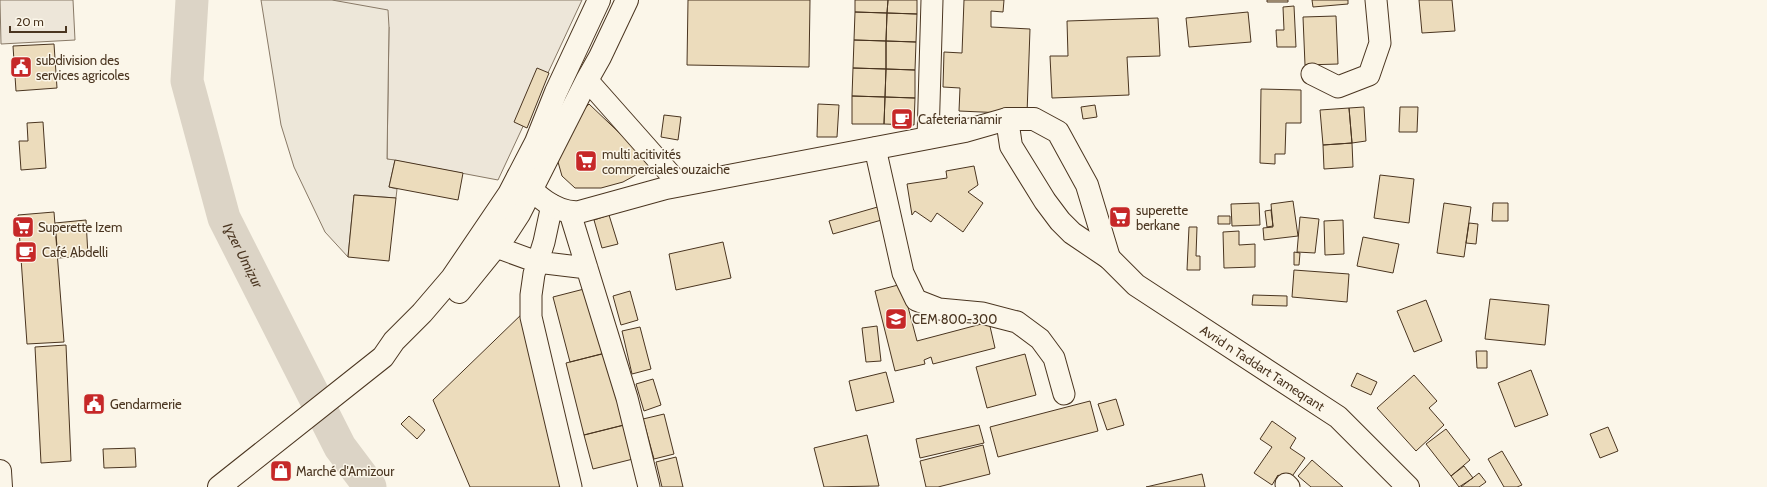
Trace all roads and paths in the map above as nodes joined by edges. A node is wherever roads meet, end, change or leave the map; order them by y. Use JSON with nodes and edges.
{"nodes":[{"id":1,"x":599,"y":0,"type":"edge"},
{"id":2,"x":627,"y":0,"type":"edge"},
{"id":3,"x":932,"y":0,"type":"edge"},
{"id":4,"x":1376,"y":0,"type":"edge"},
{"id":5,"x":1312,"y":74,"type":"dead end"},
{"id":6,"x":587,"y":80,"type":"junction"},
{"id":7,"x":1007,"y":119,"type":"junction"},
{"id":8,"x":928,"y":138,"type":"junction"},
{"id":9,"x":875,"y":148,"type":"junction"},
{"id":10,"x":525,"y":184,"type":"junction"},
{"id":11,"x":680,"y":185,"type":"junction"},
{"id":12,"x":561,"y":209,"type":"junction"},
{"id":13,"x":496,"y":247,"type":"junction"},
{"id":14,"x":1109,"y":258,"type":"junction"},
{"id":15,"x":537,"y":262,"type":"junction"},
{"id":16,"x":587,"y":268,"type":"junction"},
{"id":17,"x":383,"y":357,"type":"junction"},
{"id":18,"x":1064,"y":394,"type":"dead end"},
{"id":19,"x":0,"y":471,"type":"edge"},
{"id":20,"x":1,"y":487,"type":"edge"},
{"id":21,"x":219,"y":487,"type":"edge"},
{"id":22,"x":570,"y":487,"type":"edge"},
{"id":23,"x":649,"y":487,"type":"edge"},
{"id":24,"x":1408,"y":487,"type":"edge"}],
"edges":[{"from":1,"to":10,"type":"main road"},
{"from":2,"to":6,"type":"main road"},
{"from":3,"to":8,"type":"street"},
{"from":4,"to":5,"type":"street"},
{"from":6,"to":10,"type":"main road"},
{"from":6,"to":11,"type":"street"},
{"from":7,"to":8,"type":"main road"},
{"from":7,"to":14,"type":"main road","name":"Avrid n Taddart Tameqrant"},
{"from":7,"to":14,"type":"main road"},
{"from":8,"to":9,"type":"main road"},
{"from":9,"to":11,"type":"main road"},
{"from":9,"to":18,"type":"street"},
{"from":10,"to":12,"type":"main road"},
{"from":10,"to":13,"type":"main road"},
{"from":10,"to":17,"type":"main road"},
{"from":11,"to":12,"type":"main road"},
{"from":12,"to":15,"type":"street"},
{"from":12,"to":16,"type":"street"},
{"from":13,"to":15,"type":"street"},
{"from":13,"to":17,"type":"main road"},
{"from":14,"to":24,"type":"main road","name":"Avrid n Taddart Tameqrant"},
{"from":15,"to":16,"type":"street"},
{"from":15,"to":22,"type":"street"},
{"from":16,"to":23,"type":"street"},
{"from":17,"to":21,"type":"main road"},
{"from":19,"to":20,"type":"main road"}]}
